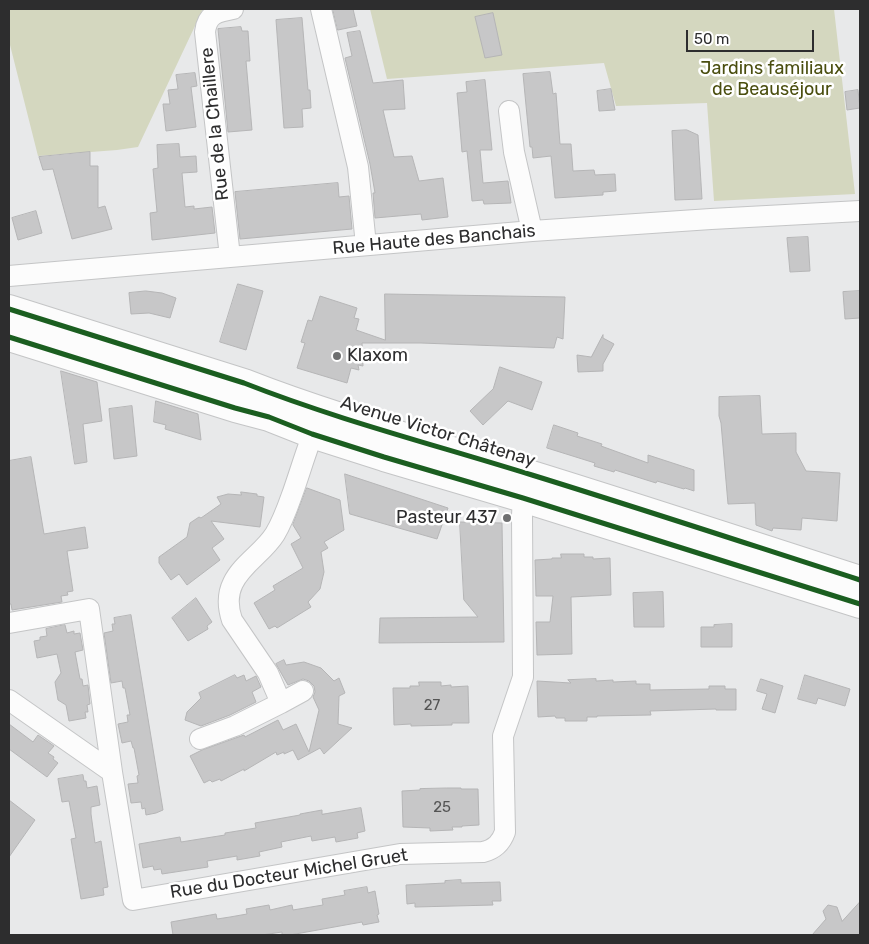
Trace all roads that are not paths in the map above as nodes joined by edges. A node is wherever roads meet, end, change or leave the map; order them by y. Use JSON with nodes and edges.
{"nodes":[{"id":1,"x":233,"y":9,"type":"edge"},
{"id":2,"x":320,"y":9,"type":"edge"},
{"id":3,"x":509,"y":111,"type":"dead end"},
{"id":4,"x":860,"y":211,"type":"edge"},
{"id":5,"x":532,"y":231,"type":"junction"},
{"id":6,"x":366,"y":245,"type":"junction"},
{"id":7,"x":230,"y":256,"type":"junction"},
{"id":8,"x":9,"y":276,"type":"edge"},
{"id":9,"x":9,"y":309,"type":"edge"},
{"id":10,"x":9,"y":337,"type":"edge"},
{"id":11,"x":317,"y":422,"type":"junction"},
{"id":12,"x":446,"y":462,"type":"junction"},
{"id":13,"x":523,"y":498,"type":"junction"},
{"id":14,"x":860,"y":580,"type":"edge"},
{"id":15,"x":860,"y":604,"type":"edge"},
{"id":16,"x":9,"y":623,"type":"edge"},
{"id":17,"x":303,"y":691,"type":"dead end"},
{"id":18,"x":9,"y":700,"type":"edge"},
{"id":19,"x":281,"y":703,"type":"junction"},
{"id":20,"x":200,"y":739,"type":"dead end"},
{"id":21,"x":112,"y":772,"type":"junction"}],
"edges":[{"from":1,"to":7,"type":"street","name":"Rue de la Chaillere"},
{"from":2,"to":6,"type":"street"},
{"from":3,"to":5,"type":"street"},
{"from":4,"to":5,"type":"street","name":"Rue Haute des Banchais"},
{"from":5,"to":6,"type":"street","name":"Rue Haute des Banchais"},
{"from":6,"to":7,"type":"street","name":"Rue Haute des Banchais"},
{"from":7,"to":8,"type":"street","name":"Rue Haute des Banchais"},
{"from":9,"to":11,"type":"main road","name":"Avenue Victor Châtenay"},
{"from":10,"to":11,"type":"main road","name":"Avenue Victor Châtenay"},
{"from":11,"to":12,"type":"main road","name":"Avenue Victor Châtenay"},
{"from":11,"to":19,"type":"street"},
{"from":12,"to":13,"type":"main road","name":"Avenue Victor Châtenay"},
{"from":12,"to":14,"type":"main road","name":"Avenue Victor Châtenay"},
{"from":13,"to":15,"type":"main road","name":"Avenue Victor Châtenay"},
{"from":13,"to":21,"type":"street","name":"Rue du Docteur Michel Gruet"},
{"from":16,"to":21,"type":"street"},
{"from":17,"to":19,"type":"street"},
{"from":18,"to":21,"type":"street"},
{"from":19,"to":20,"type":"street"}]}
